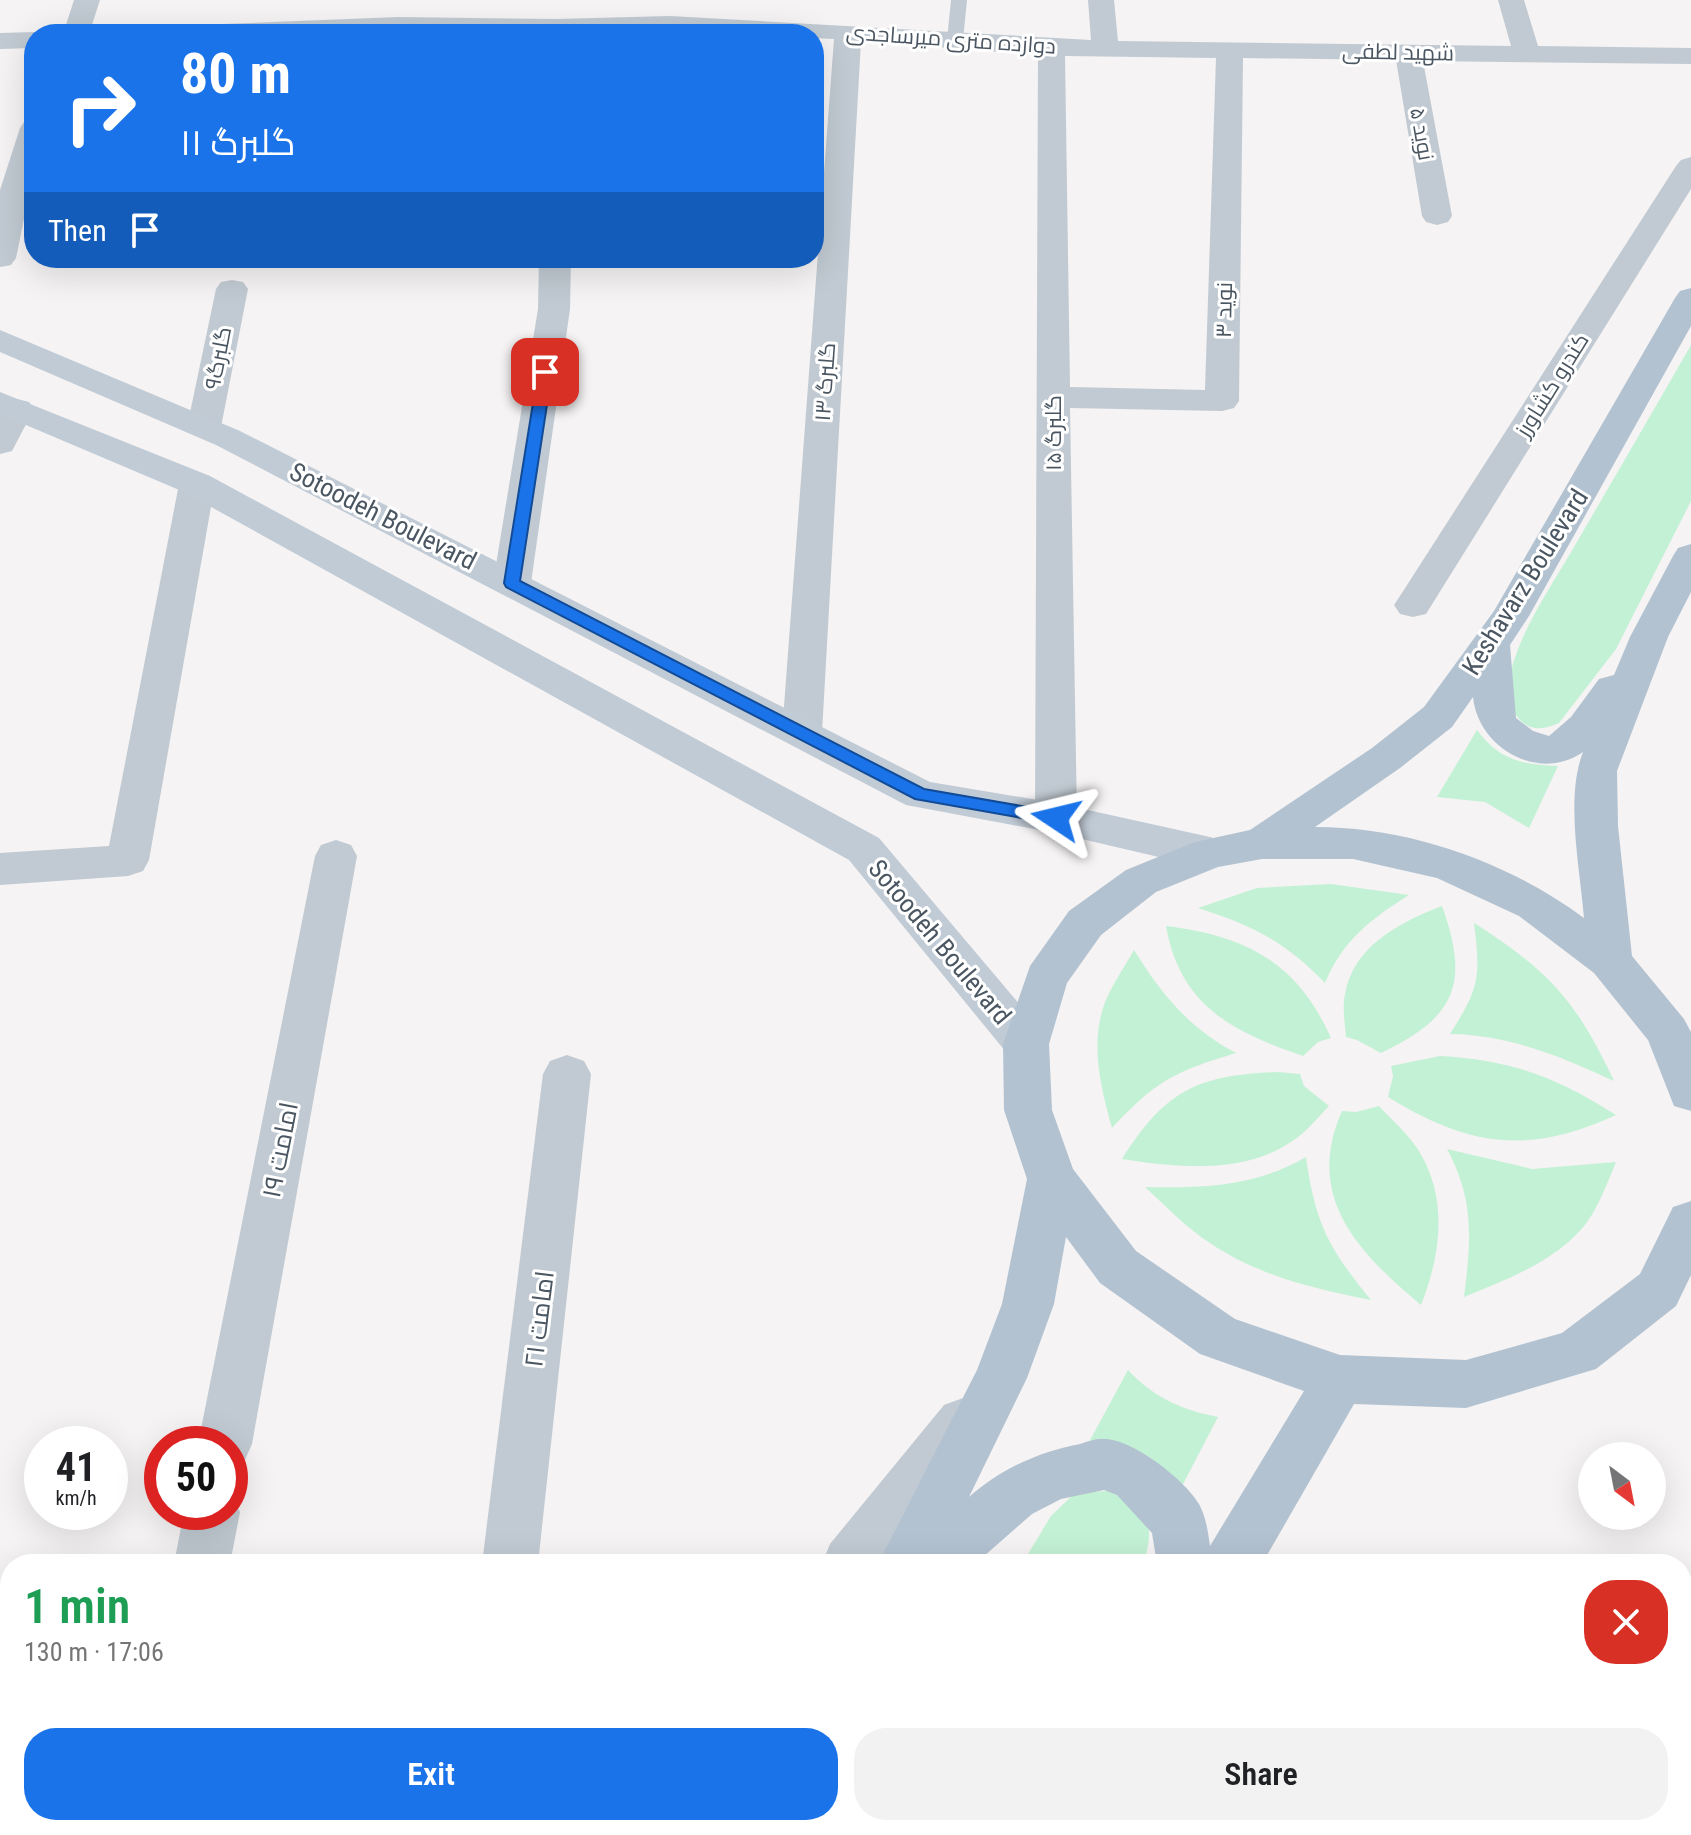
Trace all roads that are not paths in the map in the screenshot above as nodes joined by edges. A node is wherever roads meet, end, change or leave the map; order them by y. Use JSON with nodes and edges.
{"nodes":[{"id":1,"x":87,"y":0,"type":"edge"},
{"id":2,"x":959,"y":0,"type":"edge"},
{"id":3,"x":1101,"y":0,"type":"edge"},
{"id":4,"x":1511,"y":0,"type":"edge"},
{"id":5,"x":402,"y":12,"type":"edge"},
{"id":6,"x":673,"y":12,"type":"edge"},
{"id":7,"x":79,"y":24,"type":"edge"},
{"id":8,"x":277,"y":24,"type":"edge"},
{"id":9,"x":499,"y":24,"type":"edge"},
{"id":10,"x":599,"y":24,"type":"edge"},
{"id":11,"x":715,"y":24,"type":"edge"},
{"id":12,"x":824,"y":32,"type":"edge"},
{"id":13,"x":848,"y":32,"type":"junction"},
{"id":14,"x":24,"y":40,"type":"edge"},
{"id":15,"x":955,"y":40,"type":"junction"},
{"id":16,"x":0,"y":41,"type":"edge"},
{"id":17,"x":1105,"y":47,"type":"junction"},
{"id":18,"x":1051,"y":48,"type":"junction"},
{"id":19,"x":1230,"y":49,"type":"junction"},
{"id":20,"x":1408,"y":52,"type":"junction"},
{"id":21,"x":1527,"y":54,"type":"junction"},
{"id":22,"x":1691,"y":56,"type":"edge"},
{"id":23,"x":24,"y":161,"type":"edge"},
{"id":24,"x":1691,"y":166,"type":"edge"},
{"id":25,"x":1437,"y":216,"type":"dead end"},
{"id":26,"x":0,"y":258,"type":"edge"},
{"id":27,"x":555,"y":268,"type":"edge"},
{"id":28,"x":232,"y":289,"type":"dead end"},
{"id":29,"x":1691,"y":298,"type":"edge"},
{"id":30,"x":0,"y":340,"type":"edge"},
{"id":31,"x":1052,"y":397,"type":"junction"},
{"id":32,"x":9,"y":405,"type":"edge"},
{"id":33,"x":204,"y":427,"type":"junction"},
{"id":34,"x":0,"y":444,"type":"edge"},
{"id":35,"x":197,"y":484,"type":"junction"},
{"id":36,"x":1691,"y":556,"type":"edge"},
{"id":37,"x":512,"y":583,"type":"junction"},
{"id":38,"x":1413,"y":605,"type":"dead end"},
{"id":39,"x":1649,"y":637,"type":"junction"},
{"id":40,"x":1491,"y":646,"type":"junction"},
{"id":41,"x":802,"y":733,"type":"junction"},
{"id":42,"x":1056,"y":818,"type":"junction"},
{"id":43,"x":1262,"y":843,"type":"junction"},
{"id":44,"x":1210,"y":853,"type":"junction"},
{"id":45,"x":336,"y":856,"type":"dead end"},
{"id":46,"x":0,"y":869,"type":"edge"},
{"id":47,"x":1610,"y":961,"type":"junction"},
{"id":48,"x":1026,"y":1044,"type":"junction"},
{"id":49,"x":567,"y":1074,"type":"dead end"},
{"id":50,"x":1691,"y":1092,"type":"edge"},
{"id":51,"x":1052,"y":1179,"type":"junction"},
{"id":52,"x":1691,"y":1222,"type":"edge"},
{"id":53,"x":1000,"y":1378,"type":"junction"},
{"id":54,"x":1340,"y":1379,"type":"junction"},
{"id":55,"x":228,"y":1426,"type":"edge"},
{"id":56,"x":209,"y":1530,"type":"edge"},
{"id":57,"x":204,"y":1554,"type":"edge"},
{"id":58,"x":511,"y":1554,"type":"edge"},
{"id":59,"x":858,"y":1554,"type":"edge"},
{"id":60,"x":911,"y":1554,"type":"edge"},
{"id":61,"x":944,"y":1554,"type":"edge"},
{"id":62,"x":1183,"y":1554,"type":"edge"},
{"id":63,"x":1237,"y":1554,"type":"edge"}],
"edges":[{"from":1,"to":7,"type":"street"},
{"from":2,"to":15,"type":"lane"},
{"from":3,"to":17,"type":"street"},
{"from":4,"to":21,"type":"street"},
{"from":5,"to":8,"type":"street","name":"دوازده متری میرساجدی"},
{"from":5,"to":9,"type":"street","name":"دوازده متری میرساجدی"},
{"from":6,"to":10,"type":"street","name":"دوازده متری میرساجدی"},
{"from":6,"to":11,"type":"street","name":"دوازده متری میرساجدی"},
{"from":12,"to":13,"type":"street","name":"دوازده متری میرساجدی"},
{"from":13,"to":15,"type":"street","name":"دوازده متری میرساجدی"},
{"from":13,"to":41,"type":"street","name":"گلبرگ ۱۳"},
{"from":14,"to":16,"type":"street"},
{"from":15,"to":18,"type":"street","name":"دوازده متری میرساجدی"},
{"from":17,"to":18,"type":"street","name":"دوازده متری میرساجدی"},
{"from":17,"to":19,"type":"street","name":"شهید لطفی"},
{"from":18,"to":31,"type":"street","name":"گلبرگ ۱۵"},
{"from":19,"to":20,"type":"street","name":"شهید لطفی"},
{"from":19,"to":31,"type":"street","name":"نوید ۳"},
{"from":20,"to":21,"type":"street","name":"شهید لطفی"},
{"from":20,"to":25,"type":"street","name":"نوید ۵"},
{"from":21,"to":22,"type":"street","name":"شهید لطفی"},
{"from":23,"to":26,"type":"street"},
{"from":24,"to":38,"type":"street","name":"کندرو کشاورز"},
{"from":27,"to":37,"type":"street"},
{"from":28,"to":33,"type":"street","name":"گلبرگ۹"},
{"from":29,"to":40,"type":"main road","name":"Keshavarz Boulevard"},
{"from":30,"to":33,"type":"main road","name":"Sotoodeh Boulevard"},
{"from":31,"to":42,"type":"street","name":"گلبرگ ۱۵"},
{"from":32,"to":34,"type":"street"},
{"from":32,"to":35,"type":"main road","name":"Sotoodeh Boulevard"},
{"from":33,"to":37,"type":"main road","name":"Sotoodeh Boulevard"},
{"from":35,"to":46,"type":"street"},
{"from":35,"to":48,"type":"main road","name":"Sotoodeh Boulevard"},
{"from":36,"to":39,"type":"main road"},
{"from":37,"to":41,"type":"main road","name":"Sotoodeh Boulevard"},
{"from":39,"to":40,"type":"main road"},
{"from":39,"to":47,"type":"main road"},
{"from":40,"to":43,"type":"main road","name":"Keshavarz Boulevard"},
{"from":41,"to":42,"type":"main road","name":"Sotoodeh Boulevard"},
{"from":42,"to":44,"type":"main road","name":"Sotoodeh Boulevard"},
{"from":43,"to":44,"type":"main road"},
{"from":43,"to":47,"type":"main road"},
{"from":44,"to":48,"type":"main road"},
{"from":45,"to":55,"type":"street","name":"امامت ۱۹"},
{"from":47,"to":50,"type":"main road"},
{"from":48,"to":51,"type":"main road"},
{"from":49,"to":58,"type":"street","name":"امامت ۲۱"},
{"from":51,"to":53,"type":"main road"},
{"from":51,"to":54,"type":"main road"},
{"from":52,"to":54,"type":"main road"},
{"from":53,"to":59,"type":"street"},
{"from":53,"to":60,"type":"main road"},
{"from":54,"to":63,"type":"main road"},
{"from":56,"to":57,"type":"street"},
{"from":61,"to":62,"type":"main road"}]}
